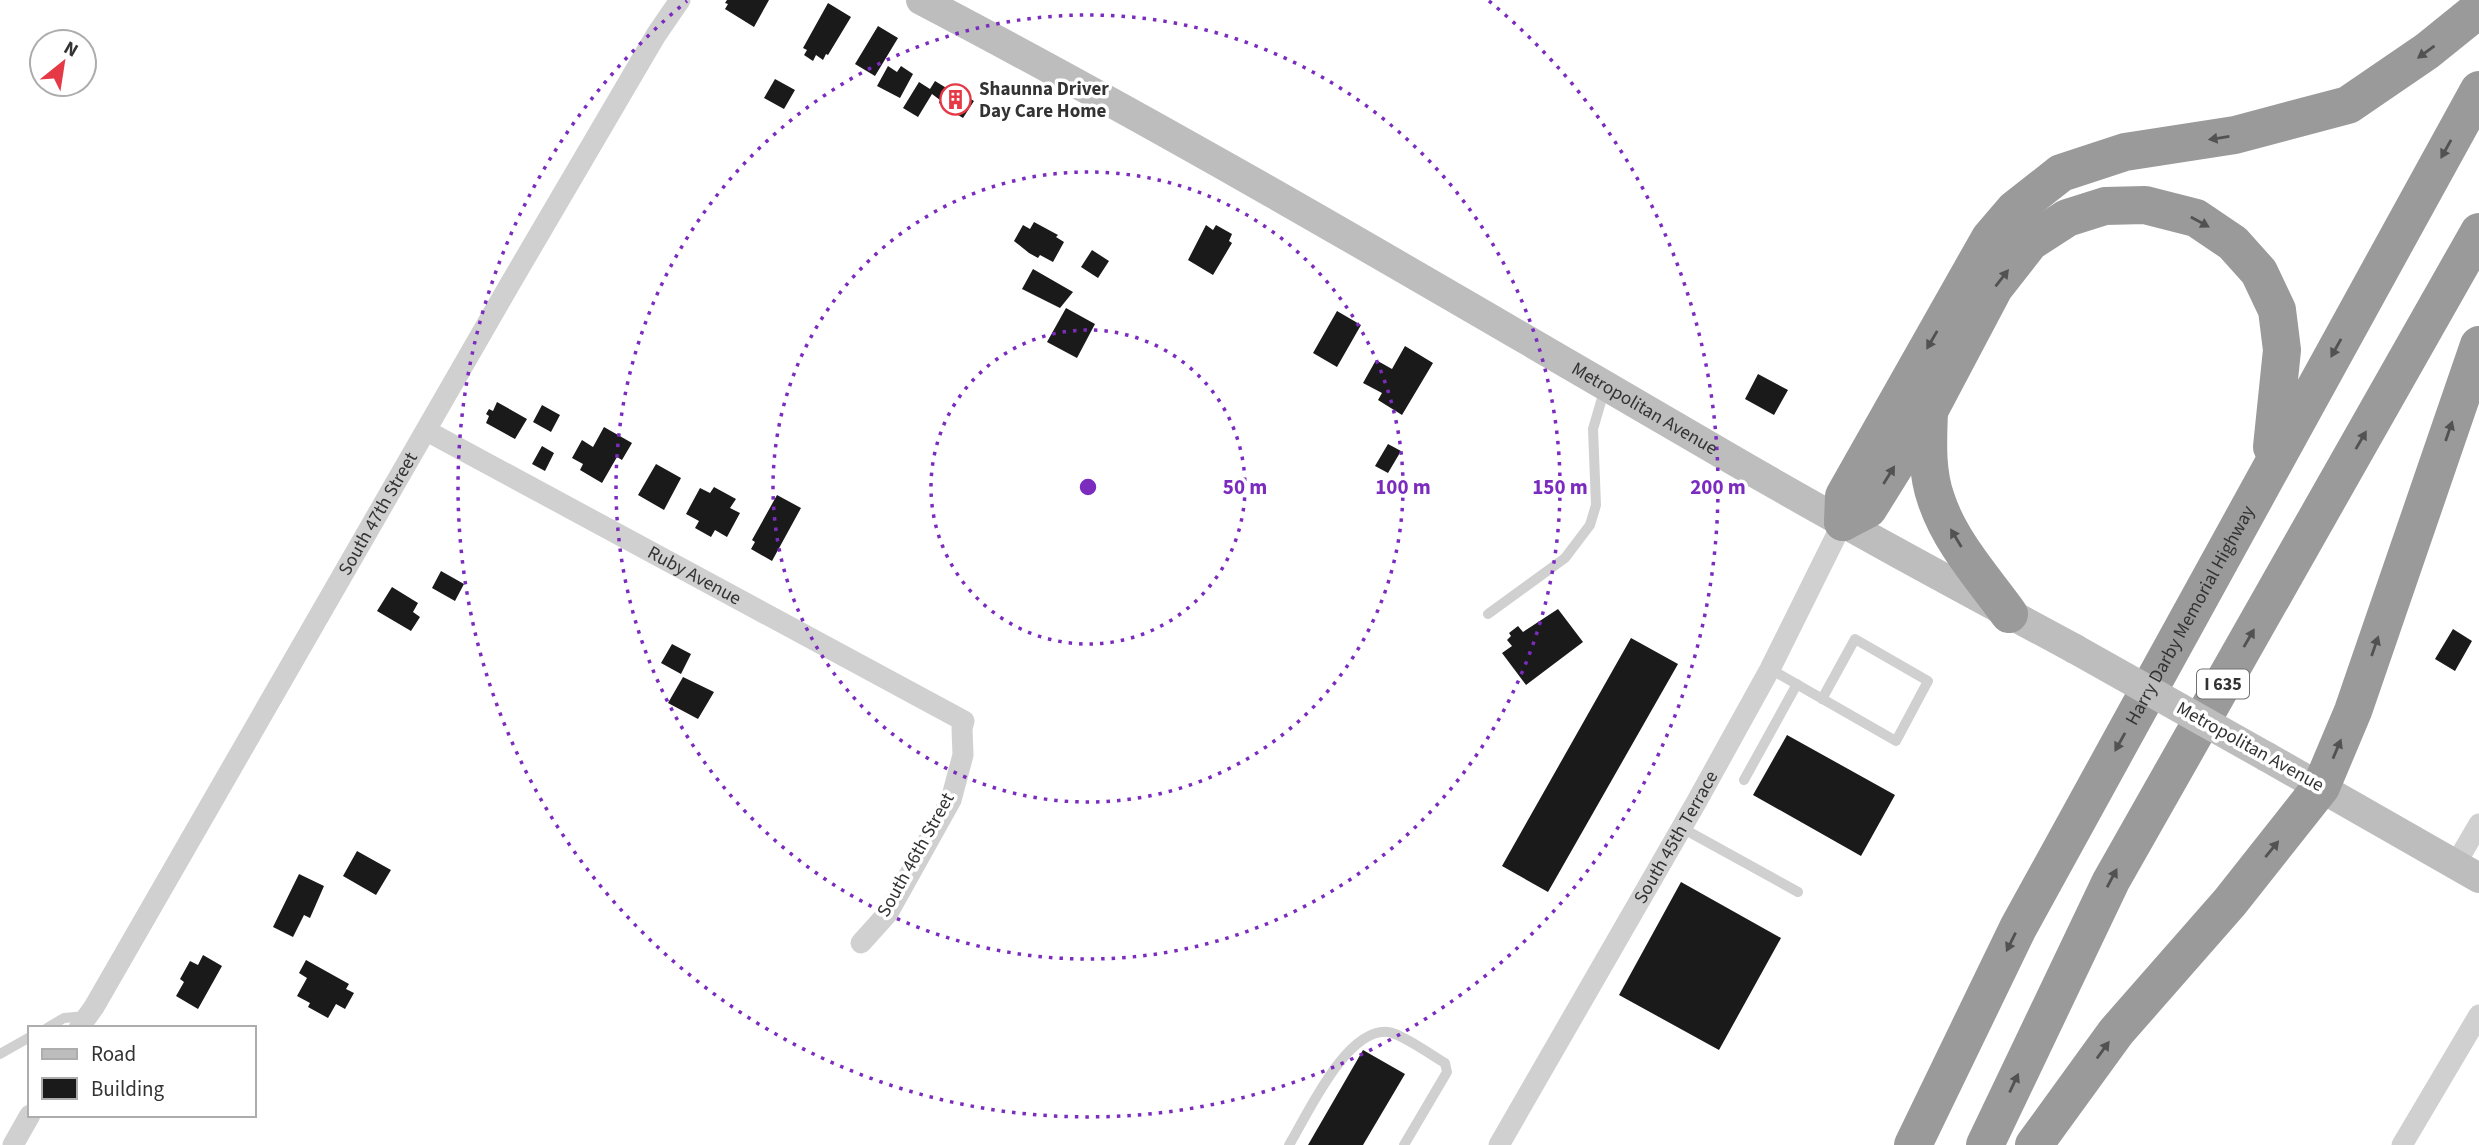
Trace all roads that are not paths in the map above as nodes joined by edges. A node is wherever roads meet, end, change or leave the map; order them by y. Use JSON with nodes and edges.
{"nodes":[{"id":1,"x":680,"y":0,"type":"edge"},
{"id":2,"x":921,"y":0,"type":"edge"},
{"id":3,"x":2479,"y":9,"type":"edge"},
{"id":4,"x":2479,"y":89,"type":"edge"},
{"id":5,"x":2479,"y":232,"type":"edge"},
{"id":6,"x":2479,"y":345,"type":"edge"},
{"id":7,"x":1606,"y":386,"type":"junction"},
{"id":8,"x":1929,"y":411,"type":"junction"},
{"id":9,"x":427,"y":431,"type":"junction"},
{"id":10,"x":2270,"y":467,"type":"junction"},
{"id":11,"x":1843,"y":522,"type":"junction"},
{"id":12,"x":1488,"y":614,"type":"dead end"},
{"id":13,"x":2009,"y":614,"type":"junction"},
{"id":14,"x":1770,"y":669,"type":"junction"},
{"id":15,"x":1797,"y":684,"type":"junction"},
{"id":16,"x":1822,"y":699,"type":"junction"},
{"id":17,"x":964,"y":721,"type":"joint"},
{"id":18,"x":1744,"y":780,"type":"dead end"},
{"id":19,"x":2321,"y":787,"type":"junction"},
{"id":20,"x":2479,"y":824,"type":"edge"},
{"id":21,"x":1682,"y":828,"type":"junction"},
{"id":22,"x":2467,"y":871,"type":"edge"},
{"id":23,"x":1798,"y":892,"type":"dead end"},
{"id":24,"x":861,"y":943,"type":"dead end"},
{"id":25,"x":2479,"y":1015,"type":"edge"},
{"id":26,"x":83,"y":1022,"type":"edge"},
{"id":27,"x":50,"y":1026,"type":"edge"},
{"id":28,"x":28,"y":1038,"type":"edge"},
{"id":29,"x":0,"y":1054,"type":"edge"},
{"id":30,"x":29,"y":1117,"type":"edge"},
{"id":31,"x":13,"y":1145,"type":"edge"},
{"id":32,"x":1289,"y":1145,"type":"edge"},
{"id":33,"x":1404,"y":1145,"type":"edge"},
{"id":34,"x":1499,"y":1145,"type":"edge"},
{"id":35,"x":1913,"y":1145,"type":"edge"},
{"id":36,"x":1985,"y":1145,"type":"edge"},
{"id":37,"x":2034,"y":1145,"type":"edge"},
{"id":38,"x":2402,"y":1145,"type":"edge"}],
"edges":[{"from":1,"to":9,"type":"street","name":"South 47th Street"},
{"from":2,"to":7,"type":"main road","name":"Metropolitan Avenue"},
{"from":3,"to":11,"type":"highway","one_way":true},
{"from":4,"to":10,"type":"highway","name":"Harry Darby Memorial Highway","one_way":true},
{"from":36,"to":5,"type":"highway","number":"I 635","one_way":true},
{"from":19,"to":6,"type":"highway","one_way":true},
{"from":7,"to":11,"type":"main road","name":"Metropolitan Avenue"},
{"from":7,"to":12,"type":"lane"},
{"from":8,"to":10,"type":"highway","one_way":true},
{"from":11,"to":8,"type":"highway","one_way":true},
{"from":13,"to":8,"type":"highway","one_way":true},
{"from":9,"to":17,"type":"street","name":"Ruby Avenue"},
{"from":9,"to":26,"type":"street","name":"South 47th Street"},
{"from":10,"to":35,"type":"highway","name":"Harry Darby Memorial Highway","one_way":true},
{"from":11,"to":13,"type":"main road","name":"Metropolitan Avenue"},
{"from":11,"to":14,"type":"street","name":"South 45th Terrace"},
{"from":13,"to":19,"type":"main road","name":"Metropolitan Avenue","bridge":true},
{"from":14,"to":15,"type":"lane"},
{"from":14,"to":21,"type":"street","name":"South 45th Terrace"},
{"from":15,"to":16,"type":"lane"},
{"from":15,"to":18,"type":"lane"},
{"from":16,"to":16,"type":"lane"},
{"from":17,"to":24,"type":"street","name":"South 46th Street"},
{"from":19,"to":22,"type":"main road","name":"Metropolitan Avenue"},
{"from":37,"to":19,"type":"highway","one_way":true},
{"from":20,"to":22,"type":"street"},
{"from":21,"to":23,"type":"lane"},
{"from":21,"to":34,"type":"street","name":"South 45th Terrace"},
{"from":25,"to":38,"type":"street"},
{"from":26,"to":27,"type":"lane"},
{"from":28,"to":29,"type":"lane"},
{"from":30,"to":31,"type":"street"},
{"from":32,"to":33,"type":"lane"}]}
